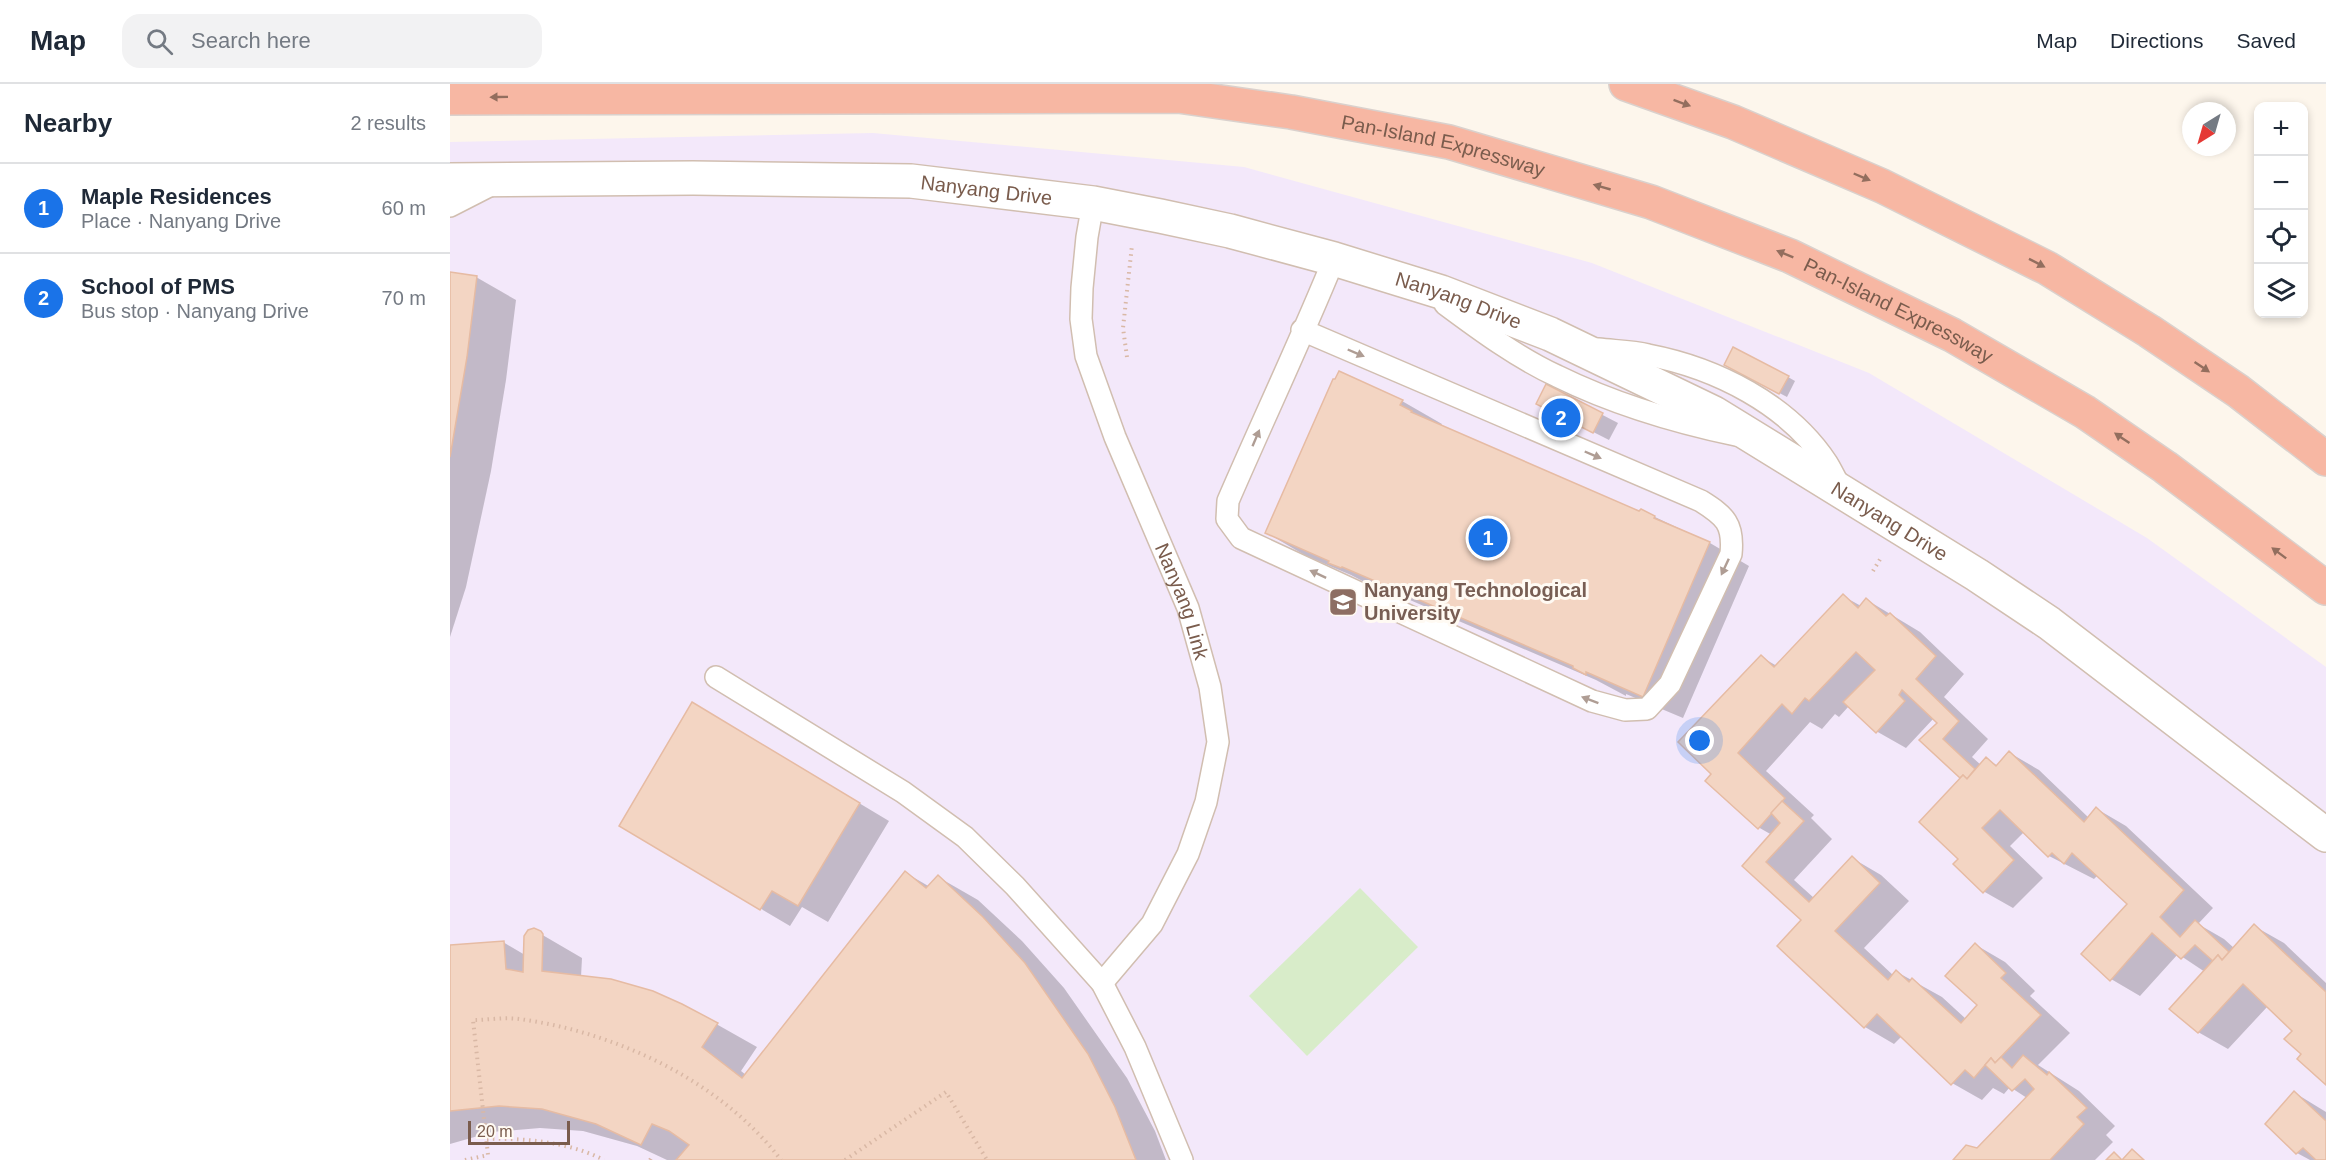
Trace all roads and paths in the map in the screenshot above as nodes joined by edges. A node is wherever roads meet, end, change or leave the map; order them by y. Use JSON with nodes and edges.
{"nodes":[{"id":1,"x":1626,"y":84,"type":"edge"},
{"id":2,"x":450,"y":98,"type":"edge"},
{"id":3,"x":501,"y":179,"type":"junction"},
{"id":4,"x":450,"y":180,"type":"edge"},
{"id":5,"x":1094,"y":204,"type":"junction"},
{"id":6,"x":450,"y":206,"type":"edge"},
{"id":7,"x":1133,"y":238,"type":"dead end"},
{"id":8,"x":1334,"y":259,"type":"junction"},
{"id":9,"x":1421,"y":286,"type":"junction"},
{"id":10,"x":1302,"y":330,"type":"junction"},
{"id":11,"x":1579,"y":348,"type":"junction"},
{"id":12,"x":1127,"y":357,"type":"dead end"},
{"id":13,"x":1757,"y":440,"type":"junction"},
{"id":14,"x":2326,"y":459,"type":"edge"},
{"id":15,"x":1843,"y":492,"type":"junction"},
{"id":16,"x":1885,"y":550,"type":"dead end"},
{"id":17,"x":1873,"y":571,"type":"dead end"},
{"id":18,"x":2326,"y":588,"type":"edge"},
{"id":19,"x":716,"y":677,"type":"dead end"},
{"id":20,"x":2326,"y":835,"type":"edge"},
{"id":21,"x":1102,"y":984,"type":"junction"},
{"id":22,"x":487,"y":1139,"type":"junction"},
{"id":23,"x":465,"y":1160,"type":"edge"},
{"id":24,"x":604,"y":1160,"type":"edge"},
{"id":25,"x":781,"y":1160,"type":"edge"},
{"id":26,"x":844,"y":1160,"type":"edge"},
{"id":27,"x":987,"y":1160,"type":"edge"},
{"id":28,"x":1182,"y":1160,"type":"edge"}],
"edges":[{"from":1,"to":14,"type":"highway","one_way":true},
{"from":18,"to":2,"type":"highway","name":"Pan-Island Expressway","one_way":true},
{"from":3,"to":4,"type":"street","name":"Nanyang Drive"},
{"from":3,"to":5,"type":"street","name":"Nanyang Drive"},
{"from":3,"to":6,"type":"lane"},
{"from":5,"to":8,"type":"street","name":"Nanyang Drive"},
{"from":5,"to":21,"type":"lane","name":"Nanyang Link"},
{"from":7,"to":12,"type":"path"},
{"from":8,"to":9,"type":"street","name":"Nanyang Drive"},
{"from":8,"to":10,"type":"lane"},
{"from":9,"to":11,"type":"street","name":"Nanyang Drive"},
{"from":9,"to":13,"type":"lane"},
{"from":10,"to":10,"type":"lane","one_way":true},
{"from":11,"to":13,"type":"street","name":"Nanyang Drive"},
{"from":11,"to":15,"type":"lane"},
{"from":13,"to":15,"type":"street","name":"Nanyang Drive"},
{"from":15,"to":20,"type":"street","name":"Nanyang Drive"},
{"from":16,"to":17,"type":"path"},
{"from":19,"to":21,"type":"lane"},
{"from":21,"to":28,"type":"lane"},
{"from":22,"to":23,"type":"path"},
{"from":22,"to":24,"type":"path"},
{"from":22,"to":25,"type":"path"},
{"from":26,"to":27,"type":"path"}]}
